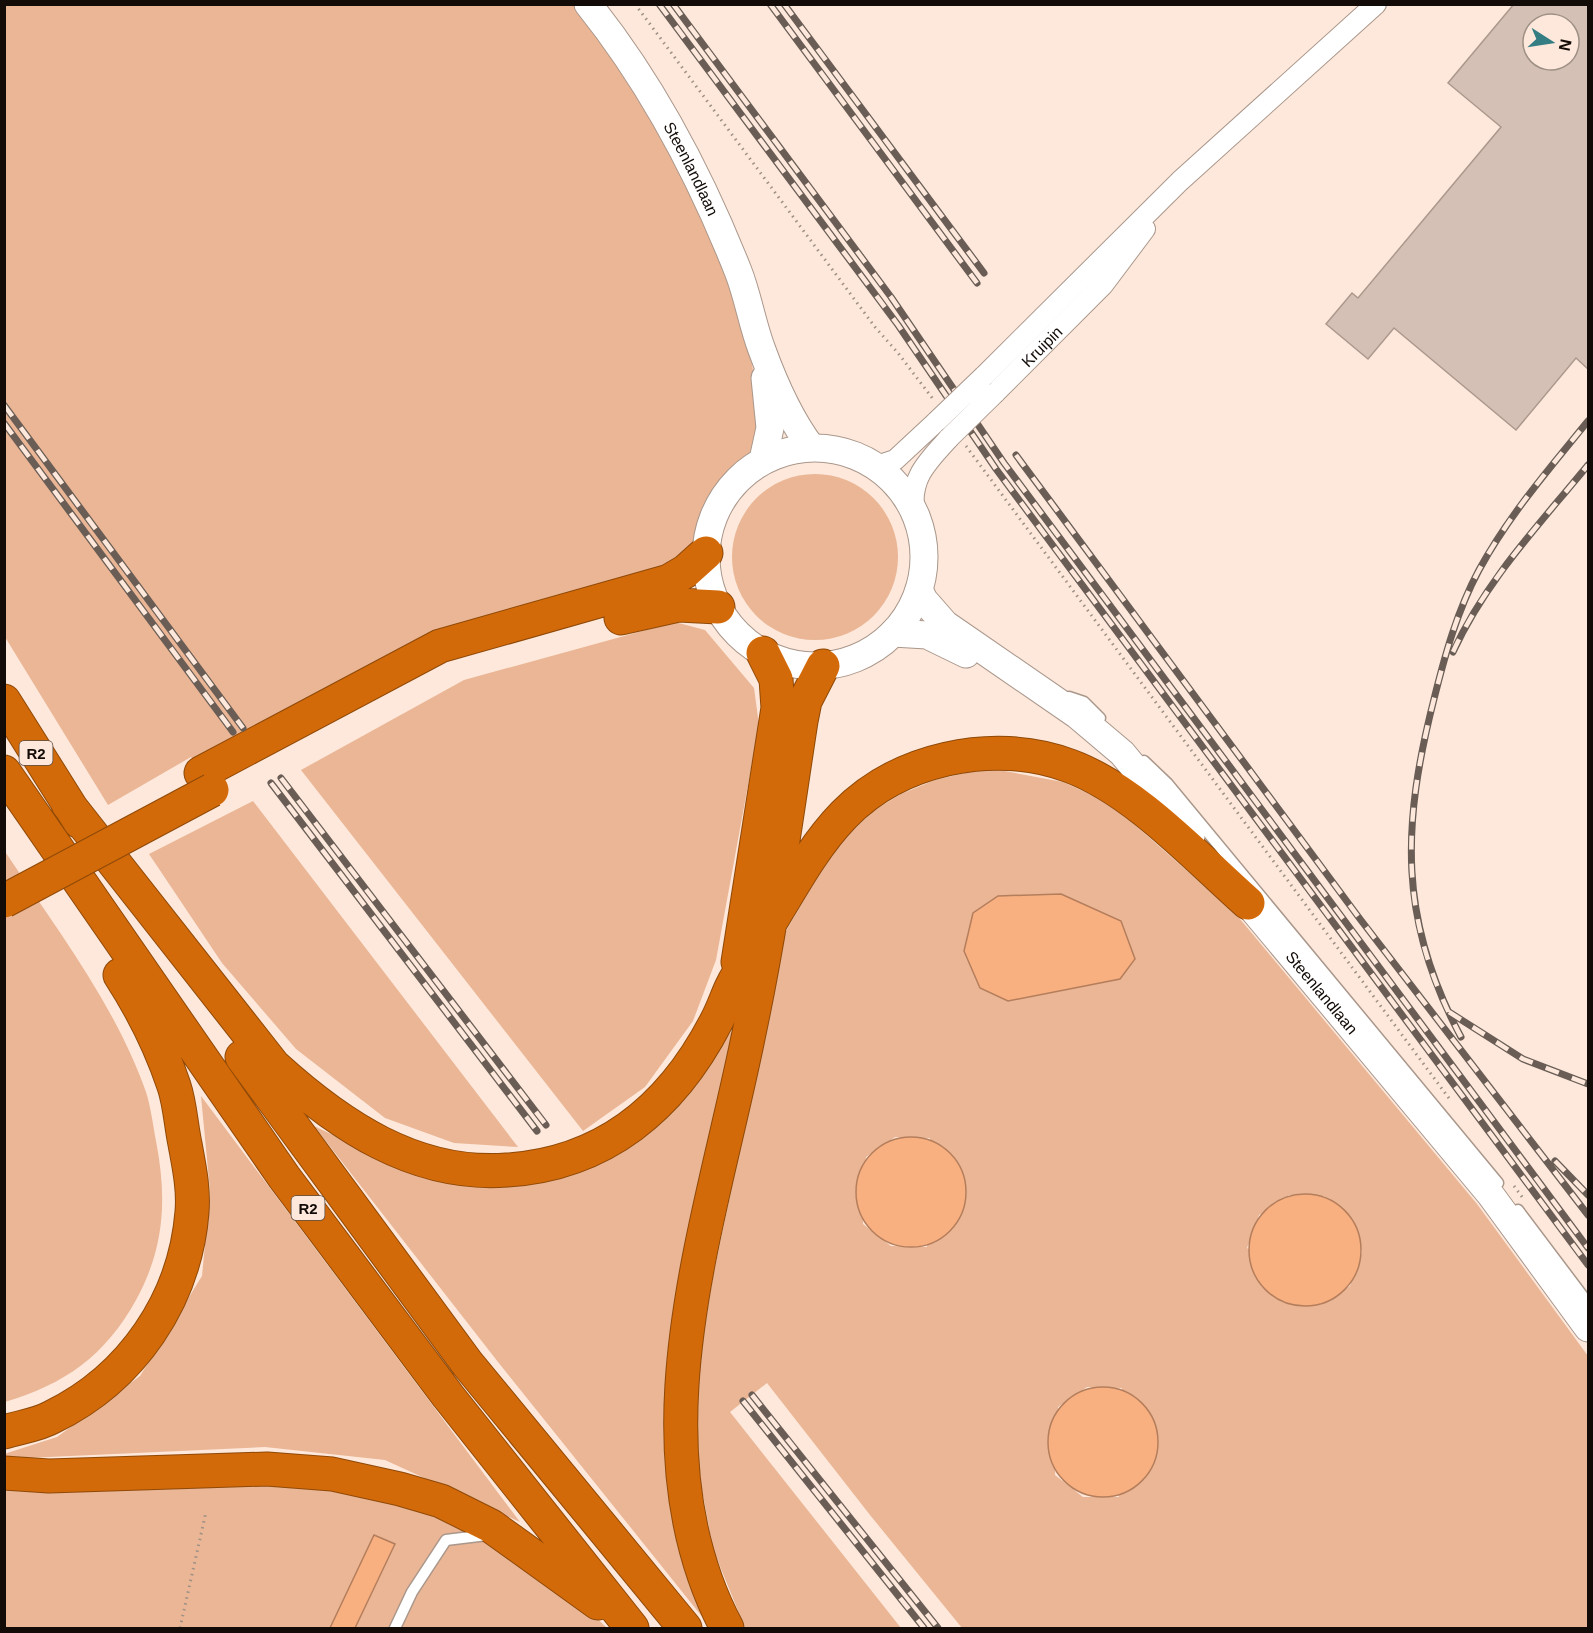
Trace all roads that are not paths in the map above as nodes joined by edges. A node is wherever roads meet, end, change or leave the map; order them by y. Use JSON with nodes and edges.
{"nodes":[{"id":1,"x":588,"y":4,"type":"edge"},
{"id":2,"x":1376,"y":4,"type":"edge"},
{"id":3,"x":1180,"y":181,"type":"junction"},
{"id":4,"x":762,"y":350,"type":"junction"},
{"id":5,"x":811,"y":447,"type":"junction"},
{"id":6,"x":763,"y":460,"type":"junction"},
{"id":7,"x":877,"y":466,"type":"junction"},
{"id":8,"x":914,"y":510,"type":"junction"},
{"id":9,"x":706,"y":553,"type":"junction"},
{"id":10,"x":919,"y":590,"type":"junction"},
{"id":11,"x":718,"y":607,"type":"junction"},
{"id":12,"x":893,"y":633,"type":"junction"},
{"id":13,"x":763,"y":652,"type":"junction"},
{"id":14,"x":823,"y":666,"type":"junction"},
{"id":15,"x":1030,"y":683,"type":"junction"},
{"id":16,"x":4,"y":701,"type":"edge"},
{"id":17,"x":4,"y":772,"type":"edge"},
{"id":18,"x":206,"y":782,"type":"junction"},
{"id":19,"x":4,"y":798,"type":"edge"},
{"id":20,"x":68,"y":804,"type":"junction"},
{"id":21,"x":4,"y":878,"type":"edge"},
{"id":22,"x":4,"y":902,"type":"edge"},
{"id":23,"x":1248,"y":903,"type":"junction"},
{"id":24,"x":770,"y":924,"type":"junction"},
{"id":25,"x":732,"y":986,"type":"junction"},
{"id":26,"x":1588,"y":1303,"type":"edge"},
{"id":27,"x":1588,"y":1328,"type":"edge"},
{"id":28,"x":4,"y":1432,"type":"edge"},
{"id":29,"x":4,"y":1473,"type":"edge"},
{"id":30,"x":501,"y":1533,"type":"junction"},
{"id":31,"x":394,"y":1629,"type":"edge"},
{"id":32,"x":624,"y":1629,"type":"edge"},
{"id":33,"x":632,"y":1629,"type":"edge"},
{"id":34,"x":685,"y":1629,"type":"edge"},
{"id":35,"x":727,"y":1629,"type":"edge"}],
"edges":[{"from":1,"to":4,"type":"main road","name":"Steenlandlaan"},
{"from":2,"to":3,"type":"street","name":"Kruipin"},
{"from":3,"to":7,"type":"street","name":"Kruipin","bridge":true},
{"from":3,"to":8,"type":"street","name":"Kruipin","bridge":true},
{"from":4,"to":5,"type":"main road","name":"Steenlandlaan"},
{"from":4,"to":6,"type":"main road","name":"Steenlandlaan"},
{"from":5,"to":6,"type":"main road"},
{"from":5,"to":7,"type":"main road"},
{"from":6,"to":9,"type":"main road"},
{"from":7,"to":8,"type":"main road"},
{"from":8,"to":10,"type":"main road"},
{"from":9,"to":11,"type":"main road"},
{"from":9,"to":18,"type":"highway"},
{"from":10,"to":12,"type":"main road"},
{"from":10,"to":15,"type":"main road","name":"Steenlandlaan"},
{"from":11,"to":13,"type":"main road"},
{"from":11,"to":18,"type":"highway"},
{"from":12,"to":14,"type":"main road"},
{"from":12,"to":15,"type":"main road","name":"Steenlandlaan"},
{"from":13,"to":14,"type":"main road"},
{"from":13,"to":25,"type":"highway"},
{"from":14,"to":24,"type":"highway"},
{"from":15,"to":23,"type":"main road","name":"Steenlandlaan"},
{"from":15,"to":26,"type":"lane"},
{"from":16,"to":20,"type":"highway","number":"R2"},
{"from":17,"to":33,"type":"highway","number":"R2"},
{"from":18,"to":21,"type":"highway"},
{"from":18,"to":22,"type":"highway","bridge":true},
{"from":19,"to":28,"type":"highway"},
{"from":20,"to":25,"type":"highway"},
{"from":20,"to":34,"type":"highway","number":"R2"},
{"from":23,"to":24,"type":"highway"},
{"from":23,"to":27,"type":"main road","name":"Steenlandlaan"},
{"from":24,"to":25,"type":"highway"},
{"from":24,"to":35,"type":"highway"},
{"from":29,"to":30,"type":"highway"},
{"from":30,"to":31,"type":"lane"},
{"from":30,"to":32,"type":"highway"}]}
